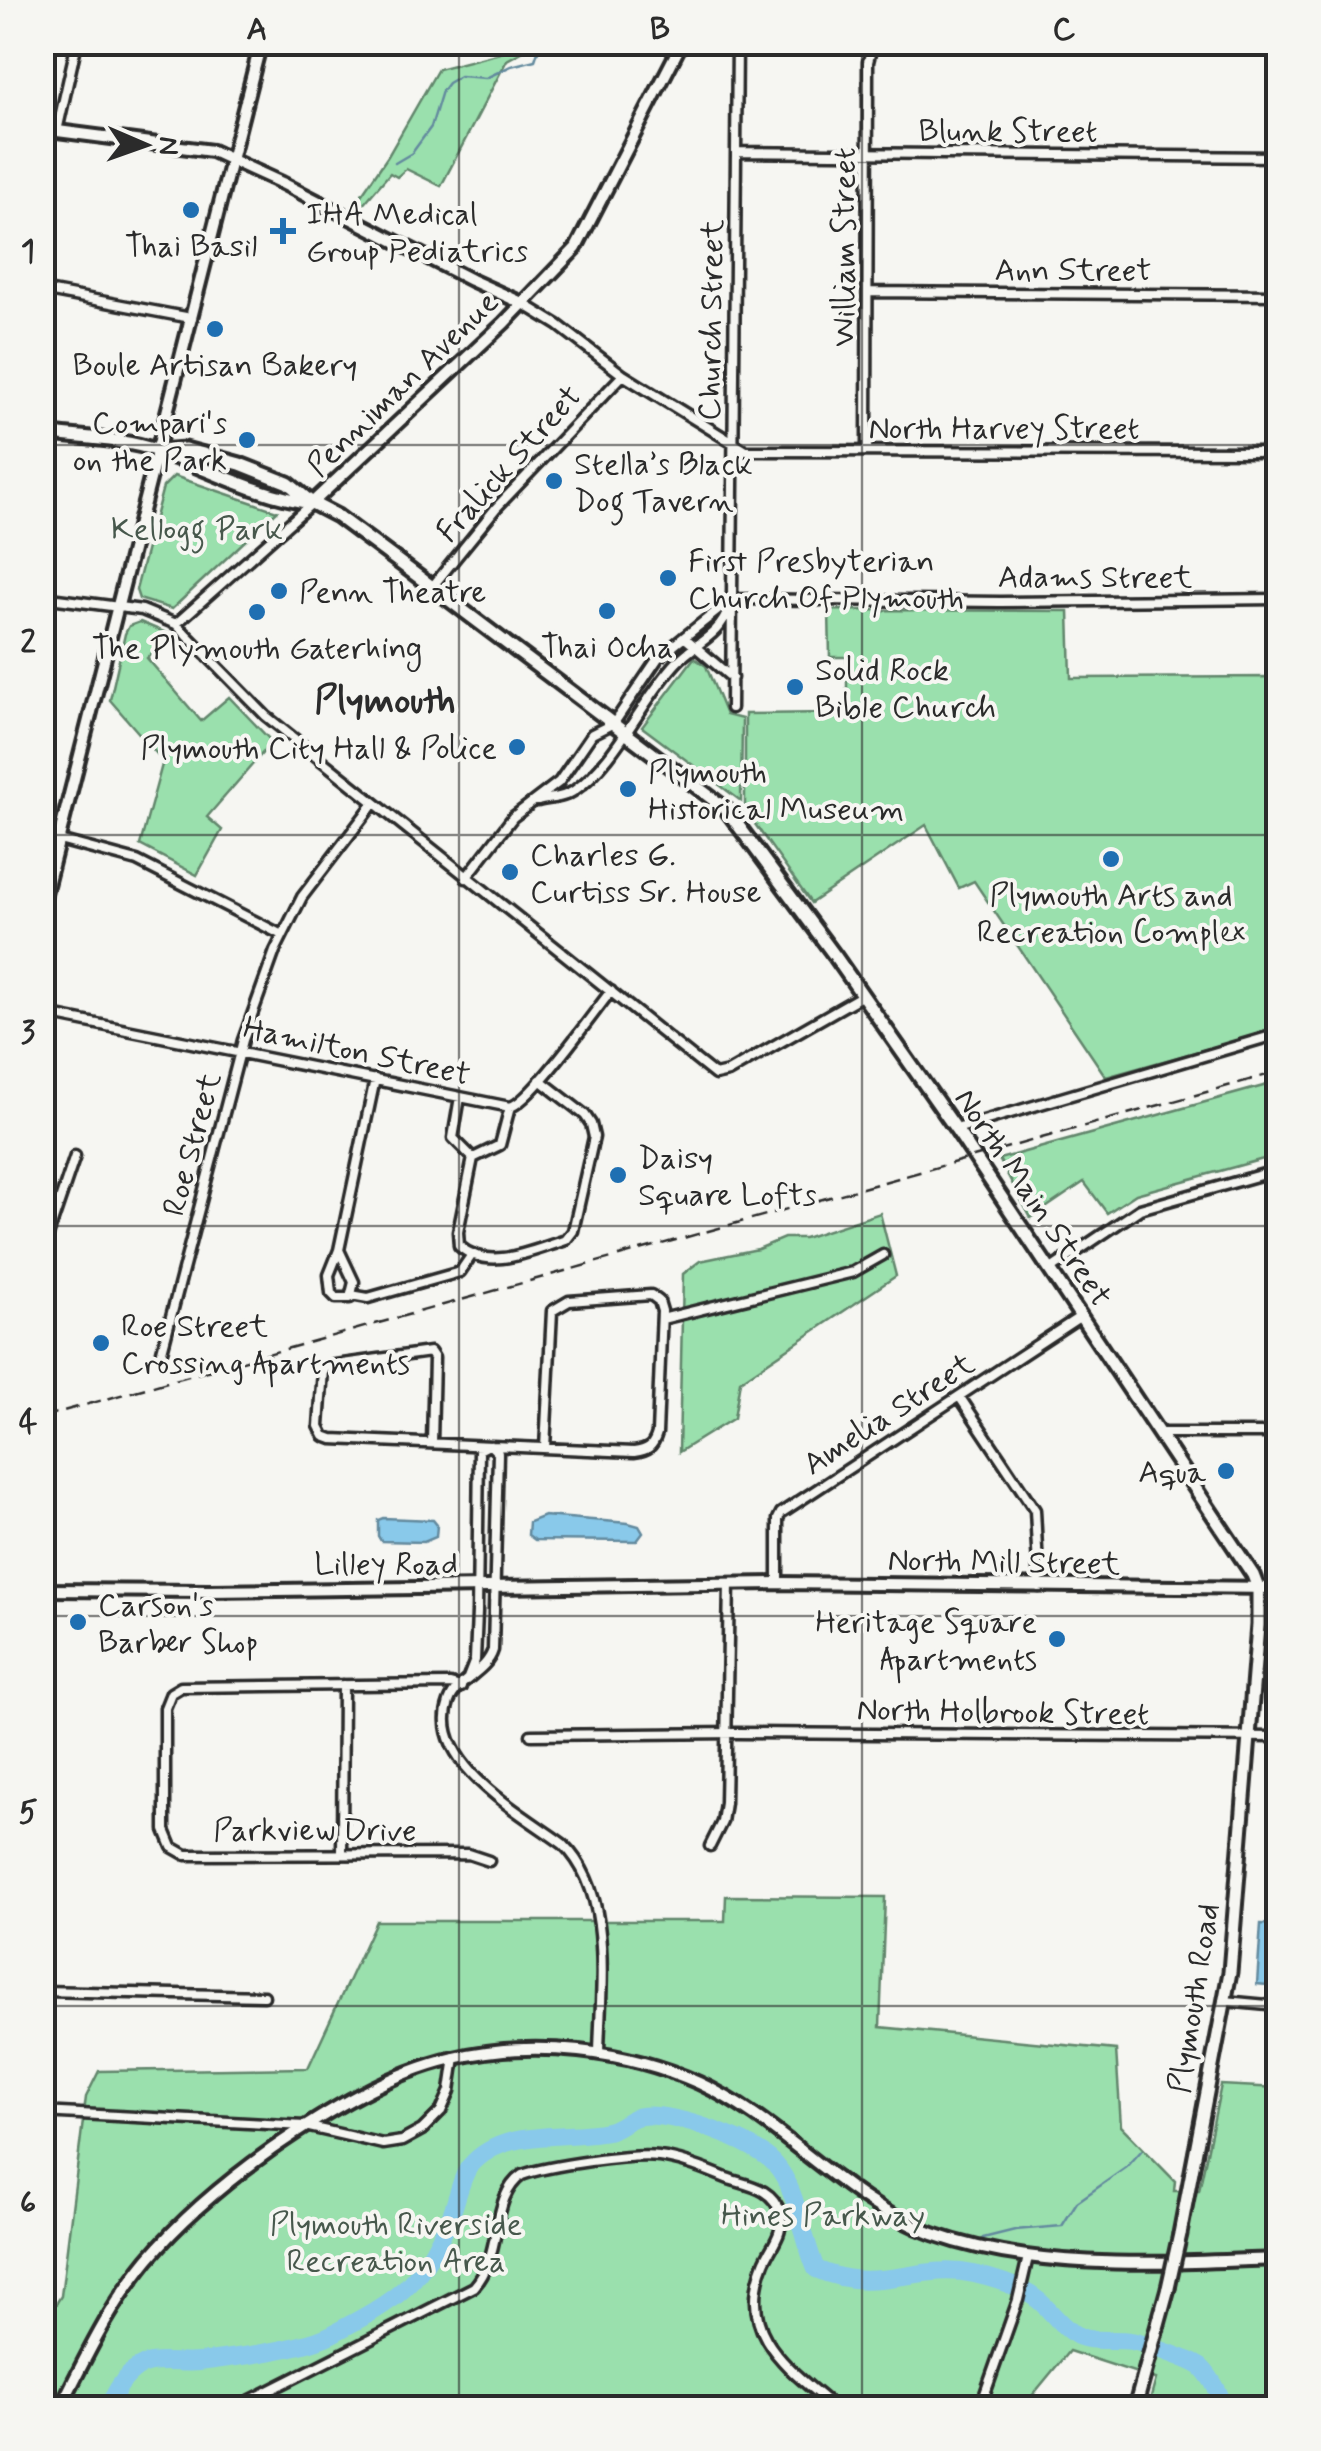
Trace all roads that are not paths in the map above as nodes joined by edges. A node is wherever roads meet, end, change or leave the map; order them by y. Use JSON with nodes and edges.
{"nodes":[{"id":1,"x":77,"y":42,"type":"edge"},
{"id":2,"x":261,"y":42,"type":"edge"},
{"id":3,"x":682,"y":42,"type":"edge"},
{"id":4,"x":737,"y":42,"type":"edge"},
{"id":5,"x":873,"y":42,"type":"edge"},
{"id":6,"x":42,"y":128,"type":"edge"},
{"id":7,"x":57,"y":130,"type":"junction"},
{"id":8,"x":736,"y":152,"type":"junction"},
{"id":9,"x":868,"y":154,"type":"junction"},
{"id":10,"x":1278,"y":157,"type":"edge"},
{"id":11,"x":232,"y":160,"type":"junction"},
{"id":12,"x":42,"y":290,"type":"edge"},
{"id":13,"x":868,"y":292,"type":"junction"},
{"id":14,"x":1278,"y":295,"type":"edge"},
{"id":15,"x":522,"y":303,"type":"junction"},
{"id":16,"x":191,"y":318,"type":"junction"},
{"id":17,"x":623,"y":375,"type":"junction"},
{"id":18,"x":42,"y":432,"type":"edge"},
{"id":19,"x":733,"y":442,"type":"junction"},
{"id":20,"x":158,"y":451,"type":"junction"},
{"id":21,"x":867,"y":452,"type":"junction"},
{"id":22,"x":1278,"y":452,"type":"edge"},
{"id":23,"x":312,"y":503,"type":"junction"},
{"id":24,"x":432,"y":587,"type":"junction"},
{"id":25,"x":42,"y":598,"type":"edge"},
{"id":26,"x":732,"y":599,"type":"junction"},
{"id":27,"x":1278,"y":599,"type":"edge"},
{"id":28,"x":118,"y":607,"type":"junction"},
{"id":29,"x":176,"y":624,"type":"junction"},
{"id":30,"x":684,"y":637,"type":"junction"},
{"id":31,"x":696,"y":648,"type":"junction"},
{"id":32,"x":732,"y":678,"type":"junction"},
{"id":33,"x":731,"y":708,"type":"dead end"},
{"id":34,"x":614,"y":724,"type":"junction"},
{"id":35,"x":627,"y":734,"type":"junction"},
{"id":36,"x":534,"y":802,"type":"junction"},
{"id":37,"x":374,"y":804,"type":"junction"},
{"id":38,"x":59,"y":840,"type":"junction"},
{"id":39,"x":466,"y":878,"type":"junction"},
{"id":40,"x":42,"y":905,"type":"edge"},
{"id":41,"x":282,"y":935,"type":"junction"},
{"id":42,"x":610,"y":992,"type":"junction"},
{"id":43,"x":863,"y":994,"type":"junction"},
{"id":44,"x":42,"y":1012,"type":"edge"},
{"id":45,"x":1278,"y":1034,"type":"edge"},
{"id":46,"x":241,"y":1052,"type":"junction"},
{"id":47,"x":375,"y":1079,"type":"junction"},
{"id":48,"x":540,"y":1080,"type":"junction"},
{"id":49,"x":460,"y":1097,"type":"junction"},
{"id":50,"x":510,"y":1107,"type":"junction"},
{"id":51,"x":956,"y":1129,"type":"junction"},
{"id":52,"x":74,"y":1156,"type":"dead end"},
{"id":53,"x":474,"y":1158,"type":"junction"},
{"id":54,"x":1278,"y":1170,"type":"edge"},
{"id":55,"x":46,"y":1230,"type":"edge"},
{"id":56,"x":340,"y":1250,"type":"junction"},
{"id":57,"x":42,"y":1253,"type":"edge"},
{"id":58,"x":883,"y":1255,"type":"dead end"},
{"id":59,"x":471,"y":1256,"type":"junction"},
{"id":60,"x":1051,"y":1269,"type":"junction"},
{"id":61,"x":351,"y":1296,"type":"junction"},
{"id":62,"x":1081,"y":1316,"type":"junction"},
{"id":63,"x":662,"y":1318,"type":"junction"},
{"id":64,"x":162,"y":1351,"type":"dead end"},
{"id":65,"x":959,"y":1396,"type":"junction"},
{"id":66,"x":1161,"y":1433,"type":"junction"},
{"id":67,"x":1278,"y":1433,"type":"edge"},
{"id":68,"x":432,"y":1443,"type":"junction"},
{"id":69,"x":490,"y":1445,"type":"junction"},
{"id":70,"x":545,"y":1448,"type":"junction"},
{"id":71,"x":778,"y":1583,"type":"junction"},
{"id":72,"x":730,"y":1584,"type":"junction"},
{"id":73,"x":1039,"y":1587,"type":"junction"},
{"id":74,"x":477,"y":1588,"type":"junction"},
{"id":75,"x":494,"y":1588,"type":"junction"},
{"id":76,"x":1258,"y":1588,"type":"junction"},
{"id":77,"x":1278,"y":1588,"type":"edge"},
{"id":78,"x":42,"y":1590,"type":"edge"},
{"id":79,"x":468,"y":1678,"type":"junction"},
{"id":80,"x":342,"y":1685,"type":"junction"},
{"id":81,"x":461,"y":1687,"type":"junction"},
{"id":82,"x":727,"y":1733,"type":"junction"},
{"id":83,"x":531,"y":1735,"type":"dead end"},
{"id":84,"x":1251,"y":1736,"type":"junction"},
{"id":85,"x":1278,"y":1737,"type":"edge"},
{"id":86,"x":710,"y":1846,"type":"dead end"},
{"id":87,"x":342,"y":1854,"type":"junction"},
{"id":88,"x":488,"y":1861,"type":"dead end"},
{"id":89,"x":42,"y":1991,"type":"edge"},
{"id":90,"x":264,"y":1996,"type":"dead end"},
{"id":91,"x":1225,"y":2000,"type":"junction"},
{"id":92,"x":1278,"y":2006,"type":"edge"},
{"id":93,"x":599,"y":2054,"type":"junction"},
{"id":94,"x":455,"y":2057,"type":"junction"},
{"id":95,"x":42,"y":2112,"type":"edge"},
{"id":96,"x":305,"y":2126,"type":"junction"},
{"id":97,"x":1028,"y":2256,"type":"junction"},
{"id":98,"x":1278,"y":2259,"type":"edge"},
{"id":99,"x":60,"y":2408,"type":"edge"},
{"id":100,"x":236,"y":2408,"type":"edge"},
{"id":101,"x":835,"y":2408,"type":"edge"},
{"id":102,"x":980,"y":2408,"type":"edge"},
{"id":103,"x":1135,"y":2408,"type":"edge"}],
"edges":[{"from":1,"to":7,"type":"street"},
{"from":2,"to":11,"type":"street"},
{"from":3,"to":15,"type":"street","name":"Penniman Avenue"},
{"from":4,"to":8,"type":"street","name":"Church Street"},
{"from":5,"to":9,"type":"street","name":"William Street"},
{"from":6,"to":7,"type":"street"},
{"from":7,"to":11,"type":"street"},
{"from":8,"to":9,"type":"street","name":"Blunk Street"},
{"from":8,"to":19,"type":"street","name":"Church Street"},
{"from":9,"to":10,"type":"street","name":"Blunk Street"},
{"from":9,"to":13,"type":"street","name":"William Street"},
{"from":11,"to":15,"type":"street"},
{"from":11,"to":16,"type":"street"},
{"from":12,"to":16,"type":"street"},
{"from":13,"to":14,"type":"street","name":"Ann Street"},
{"from":13,"to":21,"type":"street","name":"William Street"},
{"from":15,"to":17,"type":"street","name":"North Harvey Street"},
{"from":15,"to":23,"type":"street","name":"Penniman Avenue"},
{"from":16,"to":20,"type":"street"},
{"from":17,"to":19,"type":"street","name":"North Harvey Street"},
{"from":17,"to":24,"type":"street","name":"Fralick Street"},
{"from":18,"to":20,"type":"main road","name":"North Main Street"},
{"from":19,"to":21,"type":"street","name":"North Harvey Street"},
{"from":19,"to":26,"type":"street","name":"Church Street"},
{"from":20,"to":23,"type":"main road","name":"North Main Street"},
{"from":20,"to":28,"type":"street"},
{"from":21,"to":22,"type":"street","name":"North Harvey Street"},
{"from":23,"to":24,"type":"main road","name":"North Main Street"},
{"from":23,"to":29,"type":"street","name":"Penniman Avenue"},
{"from":24,"to":34,"type":"main road","name":"North Main Street"},
{"from":25,"to":28,"type":"street"},
{"from":26,"to":27,"type":"street","name":"Adams Street"},
{"from":26,"to":30,"type":"street"},
{"from":26,"to":31,"type":"street"},
{"from":26,"to":32,"type":"street","name":"Church Street"},
{"from":28,"to":29,"type":"street"},
{"from":28,"to":38,"type":"street"},
{"from":29,"to":37,"type":"street"},
{"from":30,"to":31,"type":"street"},
{"from":30,"to":34,"type":"street"},
{"from":31,"to":32,"type":"street"},
{"from":31,"to":35,"type":"street"},
{"from":32,"to":33,"type":"street","name":"Church Street"},
{"from":34,"to":35,"type":"main road","name":"North Main Street"},
{"from":34,"to":36,"type":"street"},
{"from":35,"to":36,"type":"street"},
{"from":35,"to":43,"type":"main road","name":"North Main Street"},
{"from":36,"to":39,"type":"street"},
{"from":37,"to":39,"type":"street"},
{"from":37,"to":41,"type":"street","name":"Roe Street"},
{"from":38,"to":40,"type":"street"},
{"from":38,"to":41,"type":"street"},
{"from":39,"to":42,"type":"street"},
{"from":41,"to":46,"type":"street","name":"Roe Street"},
{"from":42,"to":43,"type":"street"},
{"from":42,"to":48,"type":"street","name":"Hamilton Street"},
{"from":43,"to":51,"type":"main road","name":"North Main Street"},
{"from":44,"to":46,"type":"street","name":"Hamilton Street"},
{"from":45,"to":51,"type":"street"},
{"from":46,"to":47,"type":"street","name":"Hamilton Street"},
{"from":46,"to":64,"type":"street","name":"Roe Street"},
{"from":47,"to":49,"type":"street","name":"Hamilton Street"},
{"from":47,"to":56,"type":"street"},
{"from":48,"to":50,"type":"street","name":"Hamilton Street"},
{"from":48,"to":59,"type":"street"},
{"from":49,"to":50,"type":"street","name":"Hamilton Street"},
{"from":49,"to":53,"type":"street"},
{"from":50,"to":53,"type":"street"},
{"from":51,"to":60,"type":"main road","name":"North Main Street"},
{"from":52,"to":55,"type":"street"},
{"from":53,"to":59,"type":"street"},
{"from":54,"to":60,"type":"street"},
{"from":55,"to":57,"type":"street"},
{"from":56,"to":61,"type":"street"},
{"from":56,"to":61,"type":"street"},
{"from":58,"to":63,"type":"street"},
{"from":59,"to":61,"type":"street"},
{"from":60,"to":62,"type":"main road","name":"North Main Street"},
{"from":62,"to":65,"type":"street","name":"Amelia Street"},
{"from":62,"to":66,"type":"main road","name":"North Main Street"},
{"from":63,"to":70,"type":"street"},
{"from":63,"to":70,"type":"street"},
{"from":65,"to":71,"type":"street","name":"Amelia Street"},
{"from":65,"to":73,"type":"street"},
{"from":66,"to":67,"type":"street"},
{"from":66,"to":76,"type":"main road","name":"North Main Street"},
{"from":68,"to":68,"type":"street"},
{"from":68,"to":69,"type":"street"},
{"from":69,"to":70,"type":"street"},
{"from":69,"to":74,"type":"street"},
{"from":69,"to":75,"type":"street"},
{"from":71,"to":72,"type":"street","name":"North Mill Street"},
{"from":71,"to":73,"type":"street","name":"North Mill Street"},
{"from":72,"to":75,"type":"street","name":"Lilley Road"},
{"from":72,"to":82,"type":"street"},
{"from":73,"to":76,"type":"street","name":"North Mill Street"},
{"from":74,"to":75,"type":"street","name":"Lilley Road"},
{"from":74,"to":78,"type":"street","name":"Lilley Road"},
{"from":74,"to":79,"type":"street"},
{"from":75,"to":79,"type":"street"},
{"from":76,"to":77,"type":"street","name":"North Mill Street"},
{"from":76,"to":84,"type":"main road","name":"Plymouth Road"},
{"from":79,"to":81,"type":"street"},
{"from":80,"to":81,"type":"street","name":"Parkview Drive"},
{"from":80,"to":87,"type":"street"},
{"from":80,"to":87,"type":"street","name":"Parkview Drive"},
{"from":81,"to":93,"type":"street"},
{"from":82,"to":83,"type":"street","name":"North Holbrook Street"},
{"from":82,"to":84,"type":"street","name":"North Holbrook Street"},
{"from":82,"to":86,"type":"street"},
{"from":84,"to":85,"type":"street","name":"North Holbrook Street"},
{"from":84,"to":91,"type":"main road","name":"Plymouth Road"},
{"from":87,"to":88,"type":"street","name":"Parkview Drive"},
{"from":89,"to":90,"type":"street"},
{"from":91,"to":92,"type":"street"},
{"from":91,"to":103,"type":"main road","name":"Plymouth Road","bridge":true},
{"from":93,"to":94,"type":"street"},
{"from":93,"to":97,"type":"street"},
{"from":94,"to":96,"type":"street"},
{"from":94,"to":96,"type":"street"},
{"from":95,"to":96,"type":"street"},
{"from":96,"to":99,"type":"street"},
{"from":97,"to":98,"type":"street"},
{"from":97,"to":102,"type":"street"},
{"from":100,"to":101,"type":"street"}]}
